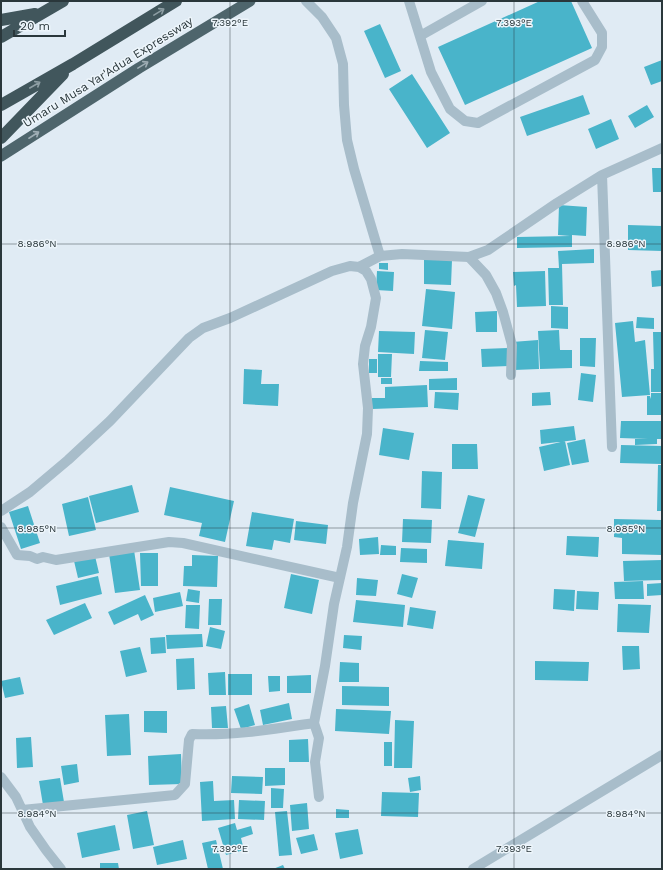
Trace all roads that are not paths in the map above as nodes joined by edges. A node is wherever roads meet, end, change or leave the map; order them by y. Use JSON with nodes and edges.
{"nodes":[{"id":1,"x":63,"y":1,"type":"edge"},
{"id":2,"x":176,"y":1,"type":"edge"},
{"id":3,"x":250,"y":1,"type":"edge"},
{"id":4,"x":306,"y":1,"type":"edge"},
{"id":5,"x":409,"y":1,"type":"edge"},
{"id":6,"x":482,"y":1,"type":"edge"},
{"id":7,"x":582,"y":1,"type":"edge"},
{"id":8,"x":44,"y":13,"type":"junction"},
{"id":9,"x":1,"y":20,"type":"edge"},
{"id":10,"x":420,"y":36,"type":"junction"},
{"id":11,"x":1,"y":37,"type":"edge"},
{"id":12,"x":73,"y":64,"type":"junction"},
{"id":13,"x":1,"y":105,"type":"edge"},
{"id":14,"x":1,"y":138,"type":"edge"},
{"id":15,"x":662,"y":148,"type":"edge"},
{"id":16,"x":1,"y":156,"type":"edge"},
{"id":17,"x":602,"y":175,"type":"junction"},
{"id":18,"x":380,"y":256,"type":"junction"},
{"id":19,"x":469,"y":257,"type":"junction"},
{"id":20,"x":359,"y":267,"type":"junction"},
{"id":21,"x":511,"y":375,"type":"dead end"},
{"id":22,"x":612,"y":448,"type":"dead end"},
{"id":23,"x":1,"y":511,"type":"edge"},
{"id":24,"x":1,"y":527,"type":"edge"},
{"id":25,"x":340,"y":578,"type":"junction"},
{"id":26,"x":314,"y":723,"type":"junction"},
{"id":27,"x":662,"y":755,"type":"edge"},
{"id":28,"x":1,"y":777,"type":"edge"},
{"id":29,"x":319,"y":797,"type":"dead end"},
{"id":30,"x":22,"y":810,"type":"junction"},
{"id":31,"x":61,"y":869,"type":"edge"},
{"id":32,"x":474,"y":869,"type":"edge"}],
"edges":[{"from":1,"to":8,"type":"highway"},
{"from":12,"to":2,"type":"highway","name":"Umaru Musa Yar'Adua Expressway","one_way":true},
{"from":16,"to":3,"type":"highway","name":"Umaru Musa Yar'Adua Expressway","one_way":true},
{"from":4,"to":18,"type":"street"},
{"from":5,"to":10,"type":"street"},
{"from":6,"to":10,"type":"street"},
{"from":7,"to":10,"type":"street"},
{"from":8,"to":9,"type":"highway"},
{"from":8,"to":11,"type":"highway"},
{"from":13,"to":12,"type":"highway","name":"Umaru Musa Yar'Adua Expressway","one_way":true},
{"from":12,"to":14,"type":"highway"},
{"from":15,"to":17,"type":"street"},
{"from":17,"to":19,"type":"street"},
{"from":17,"to":22,"type":"street"},
{"from":18,"to":19,"type":"street"},
{"from":18,"to":20,"type":"street"},
{"from":19,"to":21,"type":"street"},
{"from":20,"to":23,"type":"street"},
{"from":20,"to":25,"type":"street"},
{"from":24,"to":25,"type":"street"},
{"from":25,"to":26,"type":"street"},
{"from":26,"to":29,"type":"street"},
{"from":26,"to":30,"type":"street"},
{"from":27,"to":32,"type":"street"},
{"from":28,"to":30,"type":"street"},
{"from":30,"to":31,"type":"street"}]}
